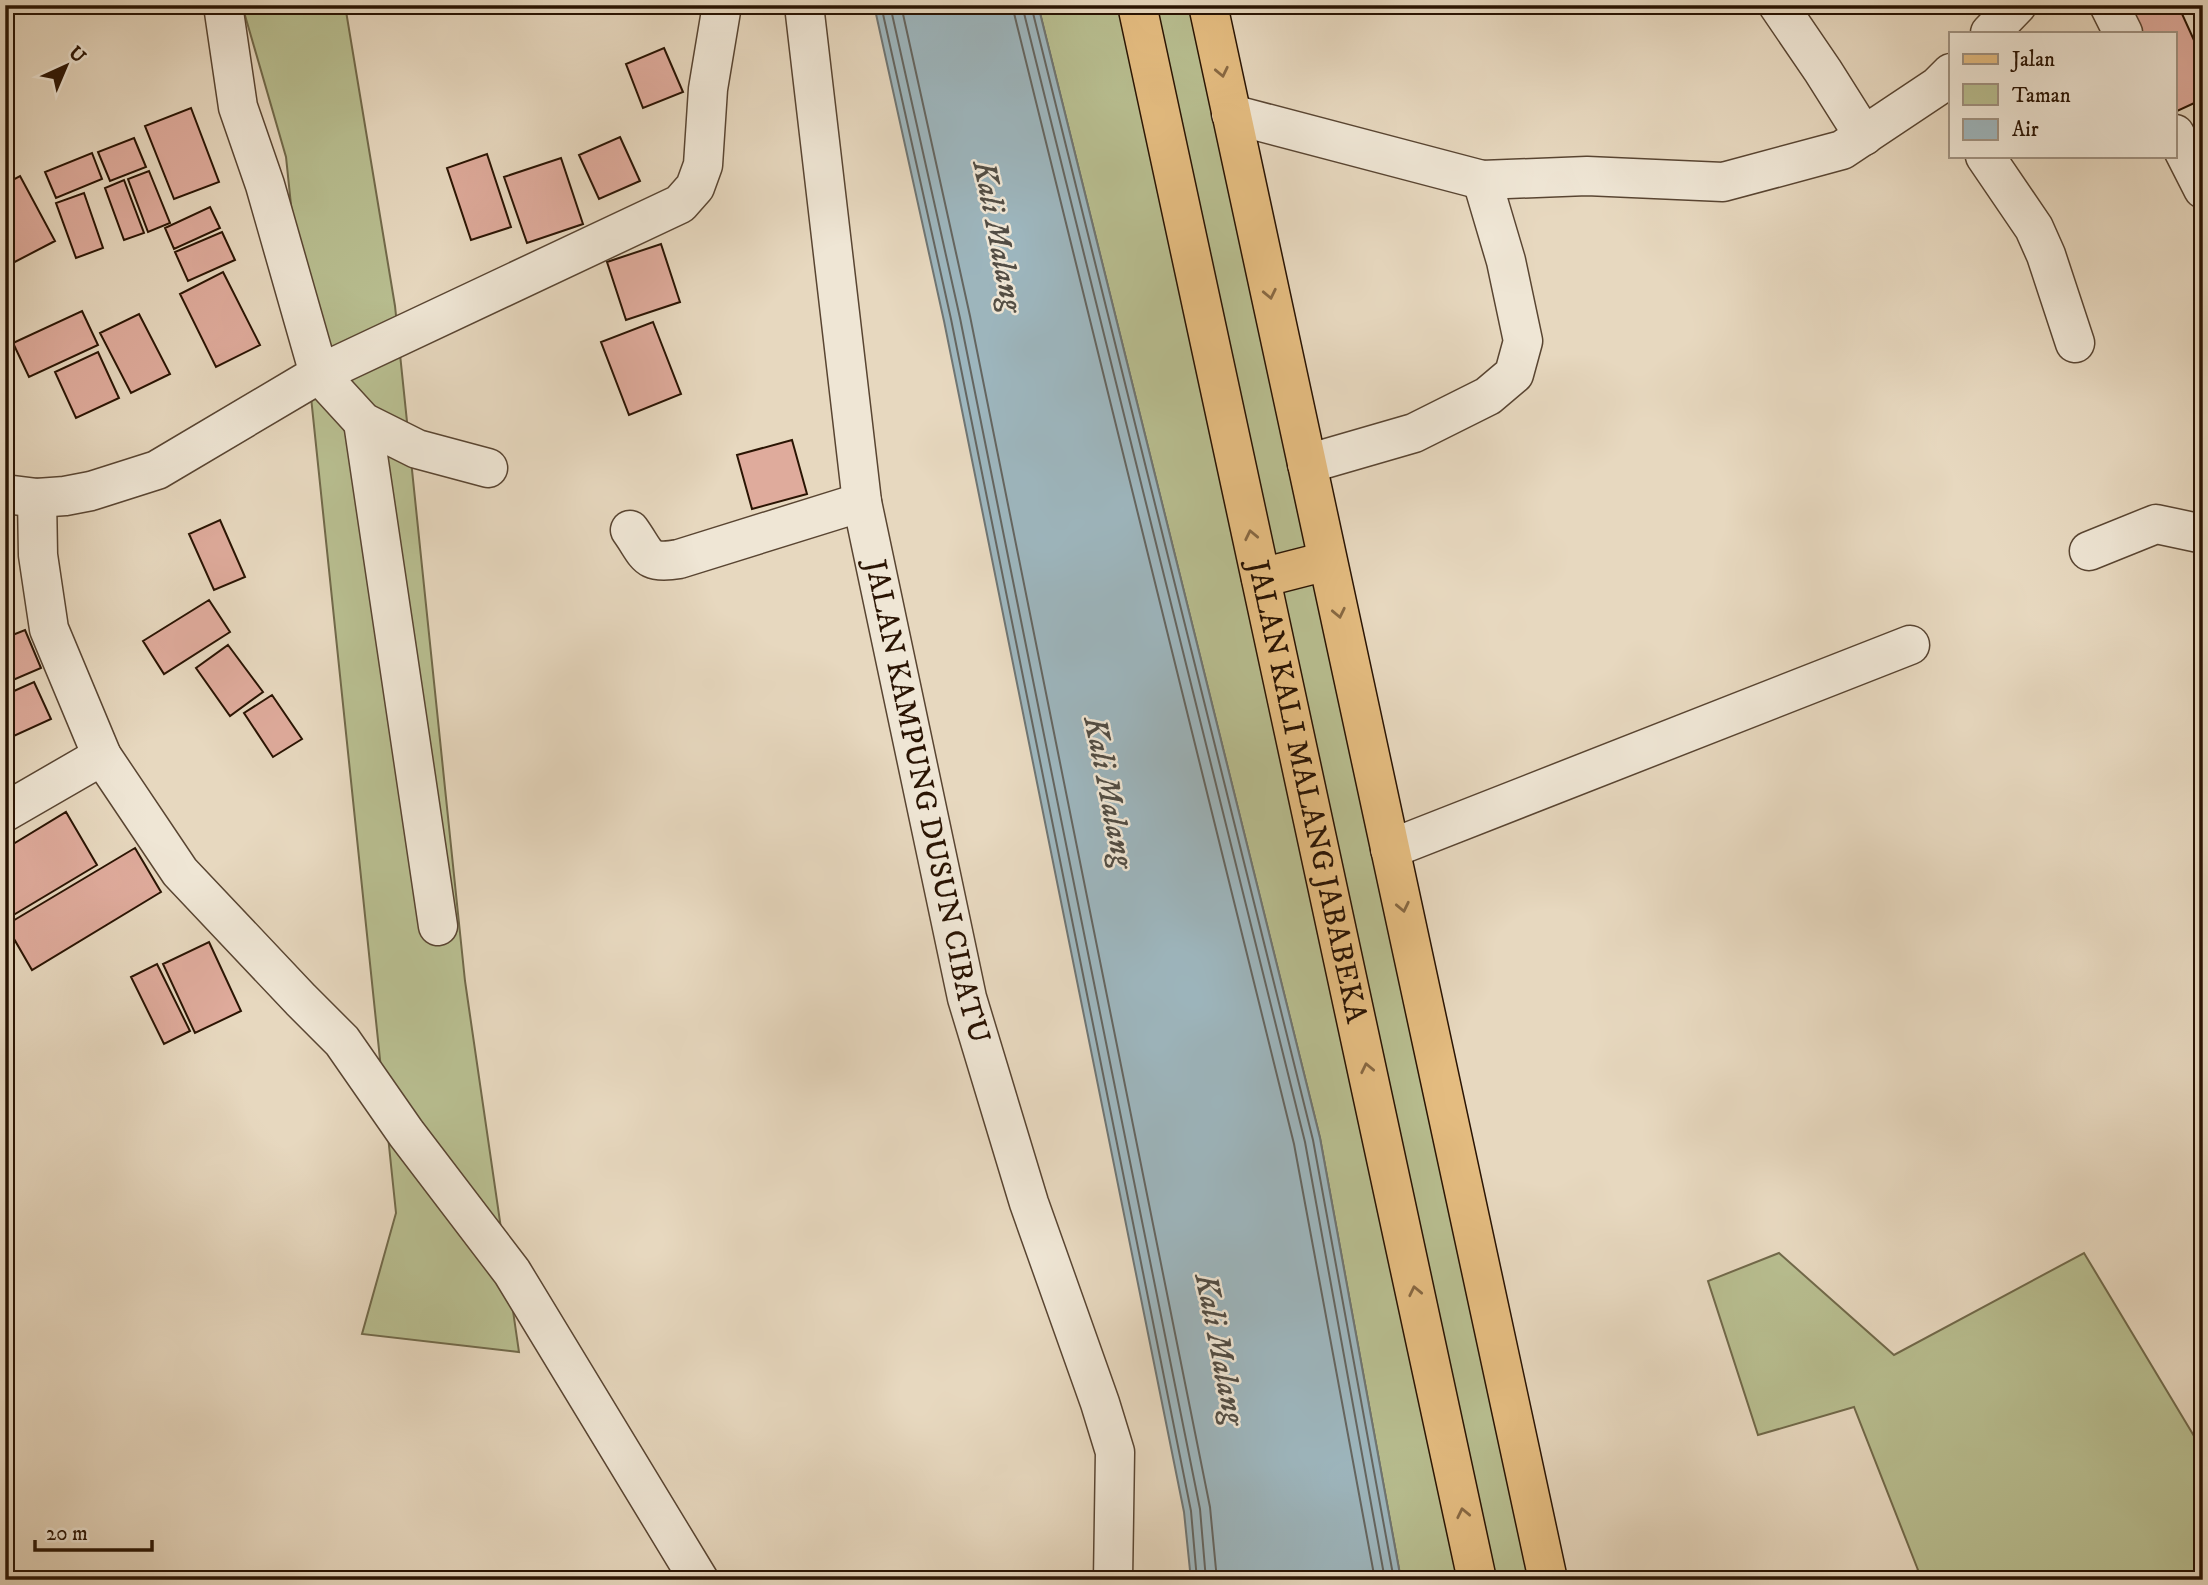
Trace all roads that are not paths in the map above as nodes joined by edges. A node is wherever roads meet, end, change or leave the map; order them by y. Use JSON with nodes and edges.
{"nodes":[{"id":1,"x":223,"y":5,"type":"edge"},
{"id":2,"x":722,"y":5,"type":"edge"},
{"id":3,"x":804,"y":5,"type":"edge"},
{"id":4,"x":1137,"y":5,"type":"edge"},
{"id":5,"x":1208,"y":5,"type":"edge"},
{"id":6,"x":1778,"y":5,"type":"edge"},
{"id":7,"x":2017,"y":5,"type":"edge"},
{"id":8,"x":2109,"y":5,"type":"edge"},
{"id":9,"x":1991,"y":32,"type":"edge"},
{"id":10,"x":2122,"y":32,"type":"edge"},
{"id":11,"x":1947,"y":88,"type":"edge"},
{"id":12,"x":1231,"y":114,"type":"junction"},
{"id":13,"x":1864,"y":136,"type":"junction"},
{"id":14,"x":2176,"y":136,"type":"edge"},
{"id":15,"x":1986,"y":158,"type":"edge"},
{"id":16,"x":1482,"y":180,"type":"junction"},
{"id":17,"x":2203,"y":189,"type":"edge"},
{"id":18,"x":2075,"y":343,"type":"dead end"},
{"id":19,"x":319,"y":374,"type":"junction"},
{"id":20,"x":363,"y":422,"type":"junction"},
{"id":21,"x":1307,"y":464,"type":"junction"},
{"id":22,"x":488,"y":468,"type":"dead end"},
{"id":23,"x":21,"y":496,"type":"edge"},
{"id":24,"x":862,"y":502,"type":"junction"},
{"id":25,"x":630,"y":530,"type":"dead end"},
{"id":26,"x":2203,"y":534,"type":"edge"},
{"id":27,"x":2089,"y":551,"type":"dead end"},
{"id":28,"x":1327,"y":561,"type":"junction"},
{"id":29,"x":1261,"y":578,"type":"junction"},
{"id":30,"x":1910,"y":645,"type":"dead end"},
{"id":31,"x":102,"y":757,"type":"junction"},
{"id":32,"x":5,"y":812,"type":"edge"},
{"id":33,"x":1390,"y":849,"type":"junction"},
{"id":34,"x":438,"y":926,"type":"dead end"},
{"id":35,"x":699,"y":1580,"type":"edge"},
{"id":36,"x":1113,"y":1580,"type":"edge"},
{"id":37,"x":1478,"y":1580,"type":"edge"},
{"id":38,"x":1548,"y":1580,"type":"edge"}],
"edges":[{"from":1,"to":19,"type":"street"},
{"from":2,"to":19,"type":"street"},
{"from":3,"to":24,"type":"street","name":"JALAN KAMPUNG DUSUN CIBATU"},
{"from":29,"to":4,"type":"main road","name":"JALAN KALI MALANG JABABEKA","one_way":true},
{"from":5,"to":12,"type":"main road","one_way":true},
{"from":6,"to":13,"type":"street"},
{"from":7,"to":9,"type":"street"},
{"from":8,"to":10,"type":"street"},
{"from":11,"to":13,"type":"street"},
{"from":12,"to":16,"type":"street"},
{"from":12,"to":21,"type":"main road","one_way":true},
{"from":13,"to":16,"type":"street"},
{"from":14,"to":17,"type":"street"},
{"from":15,"to":18,"type":"street"},
{"from":16,"to":21,"type":"street"},
{"from":19,"to":20,"type":"street"},
{"from":19,"to":23,"type":"street"},
{"from":20,"to":22,"type":"street"},
{"from":20,"to":34,"type":"street"},
{"from":21,"to":28,"type":"main road"},
{"from":23,"to":31,"type":"street"},
{"from":24,"to":25,"type":"street"},
{"from":24,"to":36,"type":"street","name":"JALAN KAMPUNG DUSUN CIBATU"},
{"from":26,"to":27,"type":"street"},
{"from":28,"to":29,"type":"main road"},
{"from":28,"to":33,"type":"main road","one_way":true},
{"from":37,"to":29,"type":"main road","name":"JALAN KALI MALANG JABABEKA","one_way":true},
{"from":30,"to":33,"type":"street"},
{"from":31,"to":32,"type":"street"},
{"from":31,"to":35,"type":"street"},
{"from":33,"to":38,"type":"main road","one_way":true}]}
